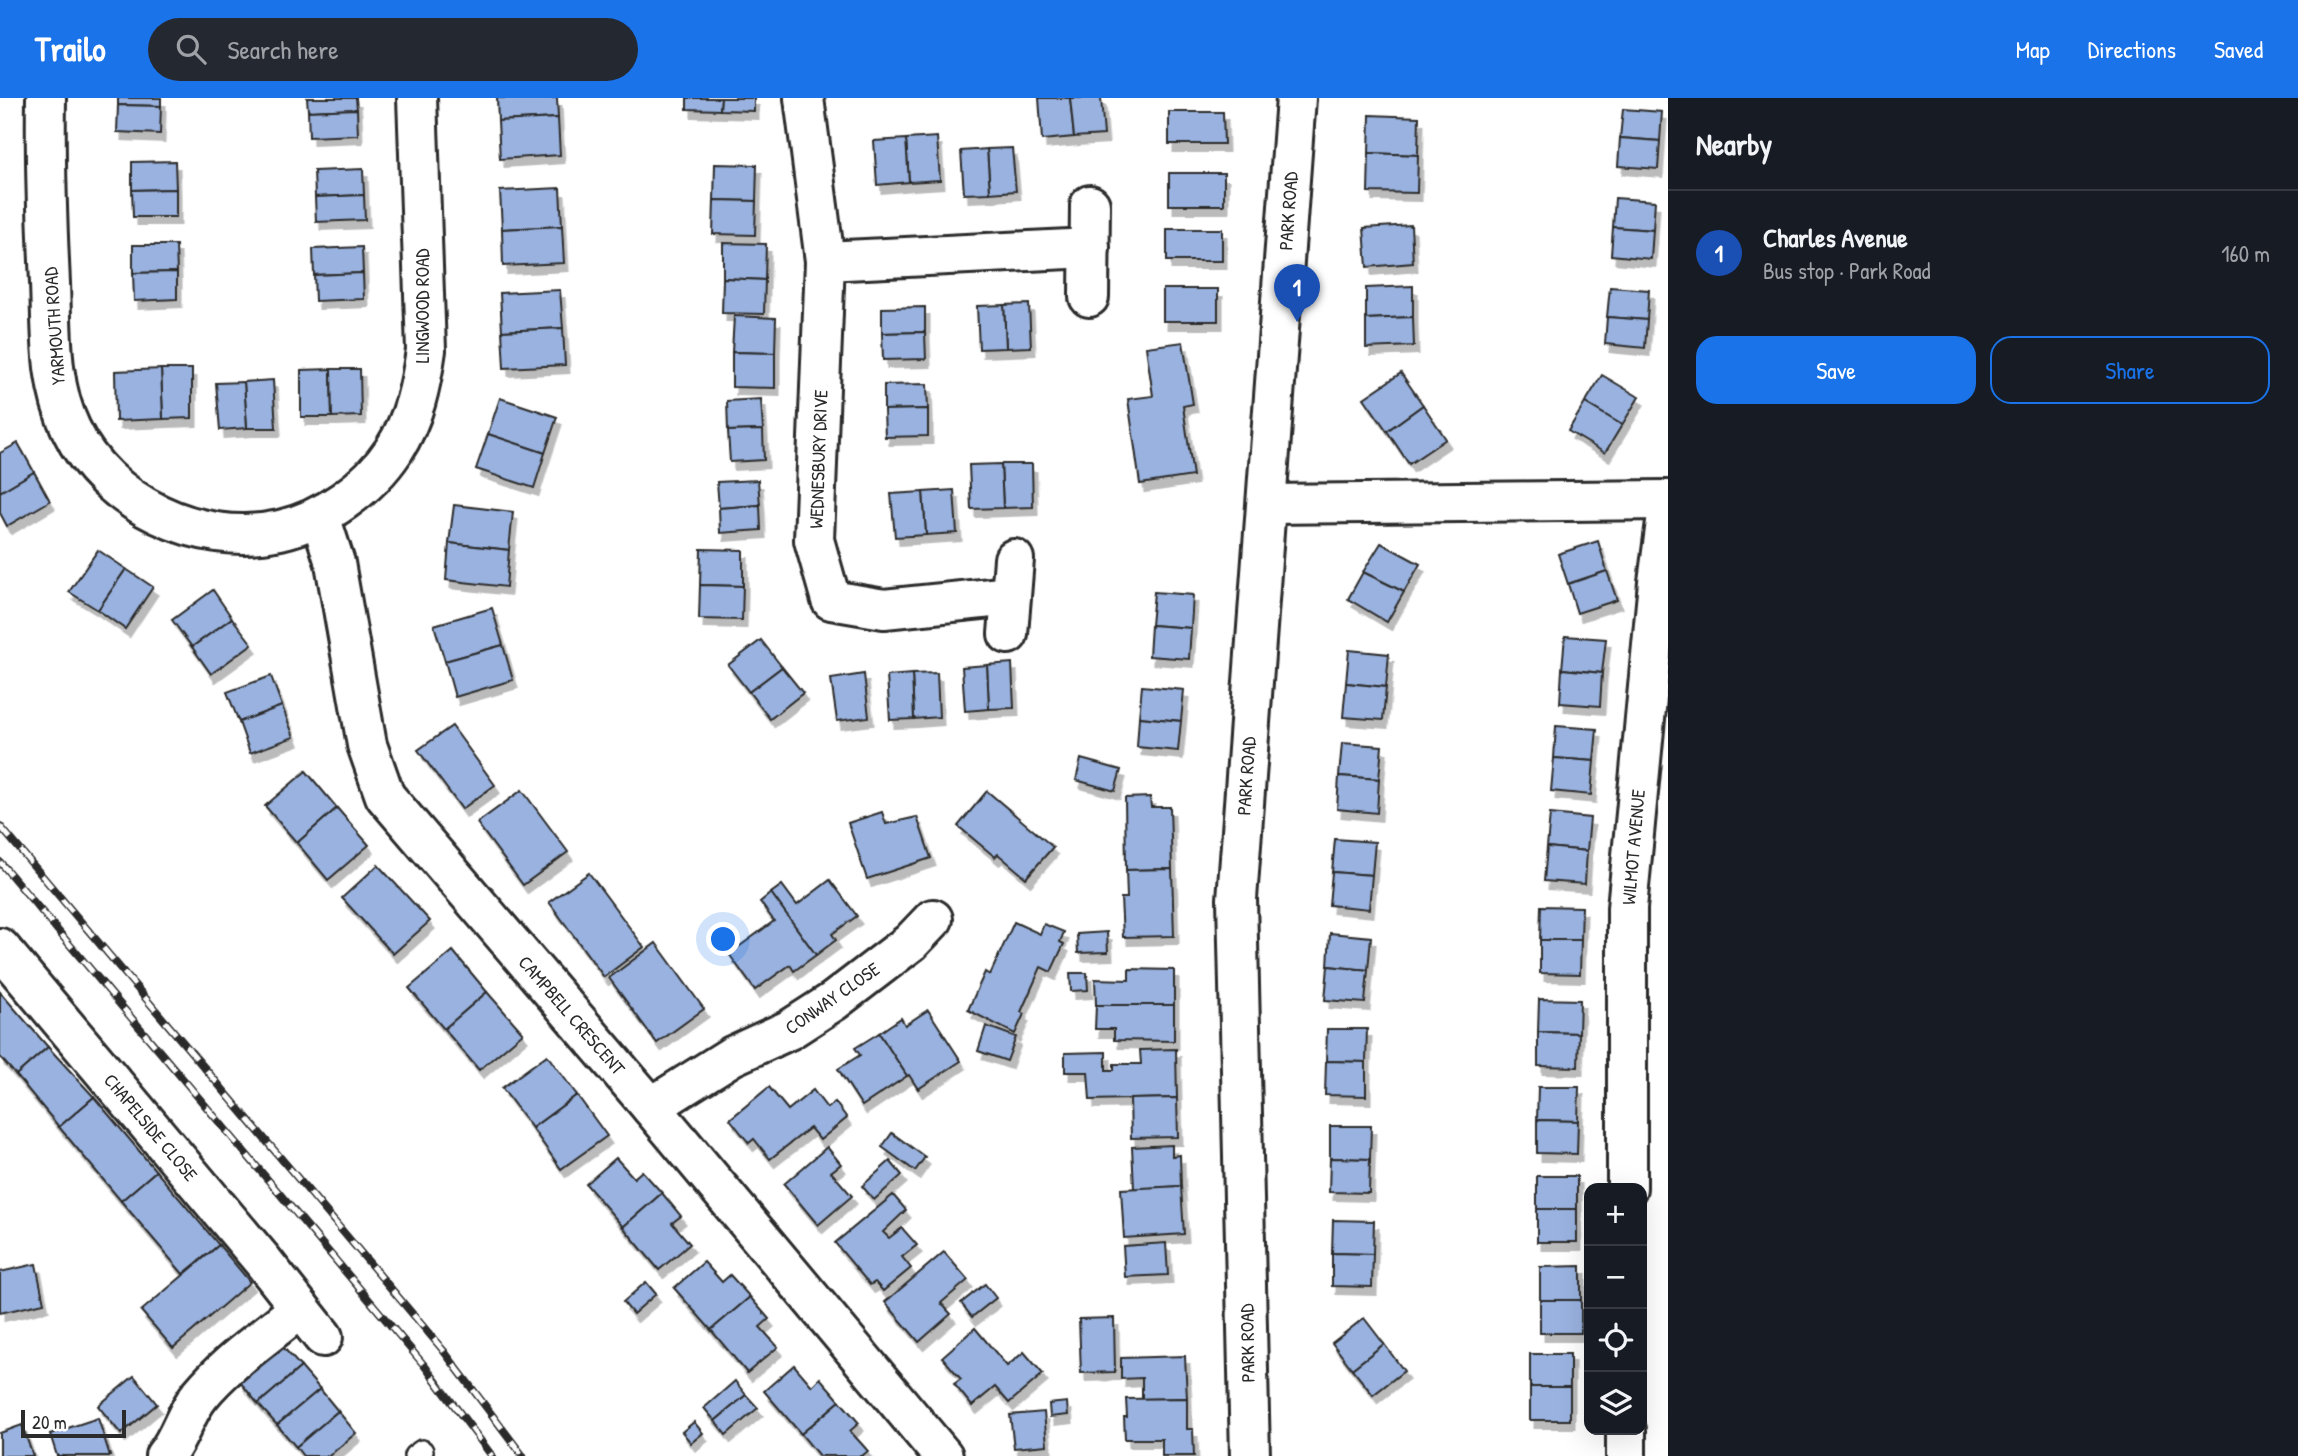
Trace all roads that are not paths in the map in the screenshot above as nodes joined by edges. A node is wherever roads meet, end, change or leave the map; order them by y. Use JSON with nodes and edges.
{"nodes":[{"id":1,"x":46,"y":98,"type":"edge"},
{"id":2,"x":417,"y":98,"type":"edge"},
{"id":3,"x":804,"y":98,"type":"edge"},
{"id":4,"x":1296,"y":98,"type":"edge"},
{"id":5,"x":1090,"y":205,"type":"dead end"},
{"id":6,"x":1090,"y":248,"type":"junction"},
{"id":7,"x":825,"y":261,"type":"junction"},
{"id":8,"x":1089,"y":298,"type":"dead end"},
{"id":9,"x":1668,"y":500,"type":"edge"},
{"id":10,"x":1267,"y":504,"type":"junction"},
{"id":11,"x":1668,"y":507,"type":"edge"},
{"id":12,"x":320,"y":516,"type":"junction"},
{"id":13,"x":1007,"y":634,"type":"dead end"},
{"id":14,"x":939,"y":912,"type":"dead end"},
{"id":15,"x":0,"y":948,"type":"edge"},
{"id":16,"x":651,"y":1107,"type":"junction"},
{"id":17,"x":1626,"y":1183,"type":"edge"},
{"id":18,"x":300,"y":1308,"type":"junction"},
{"id":19,"x":323,"y":1338,"type":"dead end"},
{"id":20,"x":1626,"y":1435,"type":"edge"},
{"id":21,"x":165,"y":1456,"type":"edge"},
{"id":22,"x":943,"y":1456,"type":"edge"},
{"id":23,"x":1250,"y":1456,"type":"edge"},
{"id":24,"x":1626,"y":1456,"type":"edge"}],
"edges":[{"from":1,"to":12,"type":"street","name":"YARMOUTH ROAD"},
{"from":2,"to":12,"type":"street","name":"LINGWOOD ROAD"},
{"from":3,"to":7,"type":"street","name":"WEDNESBURY DRIVE"},
{"from":4,"to":10,"type":"street","name":"PARK ROAD"},
{"from":5,"to":6,"type":"street"},
{"from":6,"to":7,"type":"street"},
{"from":6,"to":8,"type":"street"},
{"from":7,"to":13,"type":"street","name":"WEDNESBURY DRIVE"},
{"from":9,"to":10,"type":"street"},
{"from":10,"to":23,"type":"street","name":"PARK ROAD"},
{"from":11,"to":17,"type":"street","name":"WILMOT AVENUE"},
{"from":12,"to":16,"type":"street","name":"CAMPBELL CRESCENT"},
{"from":14,"to":16,"type":"street","name":"CONWAY CLOSE"},
{"from":15,"to":18,"type":"street","name":"CHAPELSIDE CLOSE"},
{"from":16,"to":22,"type":"street","name":"CAMPBELL CRESCENT"},
{"from":18,"to":19,"type":"street","name":"CHAPELSIDE CLOSE"},
{"from":18,"to":21,"type":"street"},
{"from":20,"to":24,"type":"street"}]}
